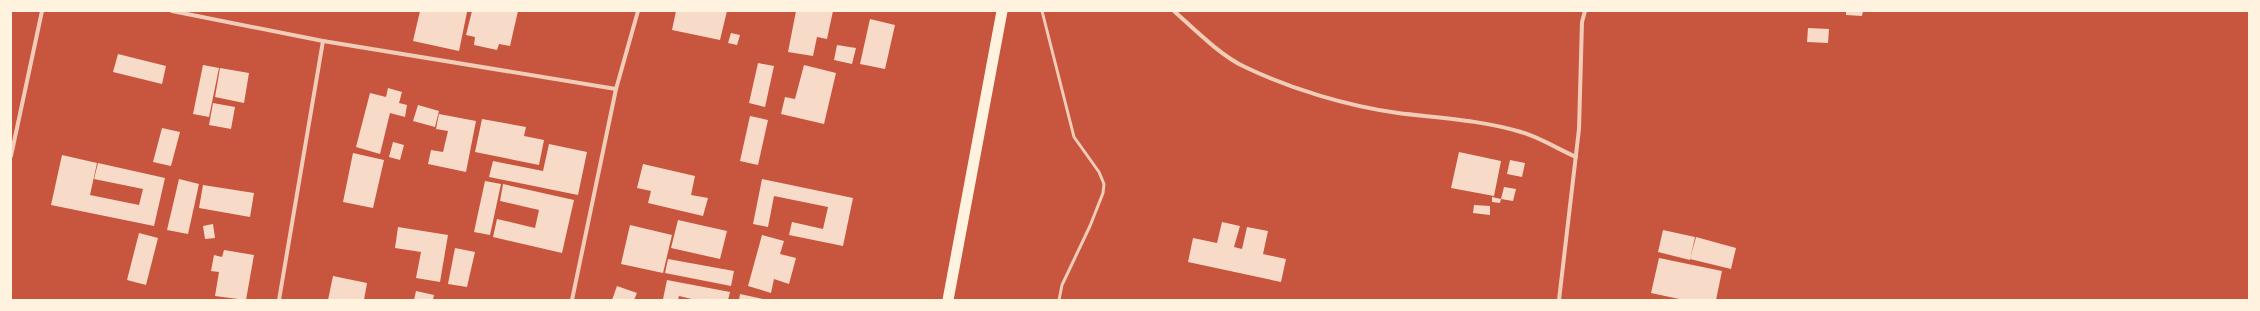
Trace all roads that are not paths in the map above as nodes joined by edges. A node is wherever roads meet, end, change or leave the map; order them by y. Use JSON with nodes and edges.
{"nodes":[{"id":1,"x":42,"y":11,"type":"edge"},
{"id":2,"x":172,"y":11,"type":"edge"},
{"id":3,"x":638,"y":11,"type":"edge"},
{"id":4,"x":1002,"y":11,"type":"edge"},
{"id":5,"x":1042,"y":11,"type":"edge"},
{"id":6,"x":1174,"y":11,"type":"edge"},
{"id":7,"x":1585,"y":11,"type":"edge"},
{"id":8,"x":323,"y":41,"type":"junction"},
{"id":9,"x":616,"y":89,"type":"junction"},
{"id":10,"x":11,"y":156,"type":"edge"},
{"id":11,"x":1576,"y":157,"type":"junction"},
{"id":12,"x":279,"y":300,"type":"edge"},
{"id":13,"x":572,"y":300,"type":"edge"},
{"id":14,"x":948,"y":300,"type":"edge"},
{"id":15,"x":1059,"y":300,"type":"edge"},
{"id":16,"x":1559,"y":300,"type":"edge"}],
"edges":[{"from":1,"to":10,"type":"street"},
{"from":2,"to":8,"type":"street"},
{"from":3,"to":9,"type":"street"},
{"from":4,"to":14,"type":"highway"},
{"from":5,"to":15,"type":"lane"},
{"from":6,"to":11,"type":"street"},
{"from":7,"to":11,"type":"street"},
{"from":8,"to":9,"type":"street"},
{"from":8,"to":12,"type":"street"},
{"from":9,"to":13,"type":"street"},
{"from":11,"to":16,"type":"street"}]}
